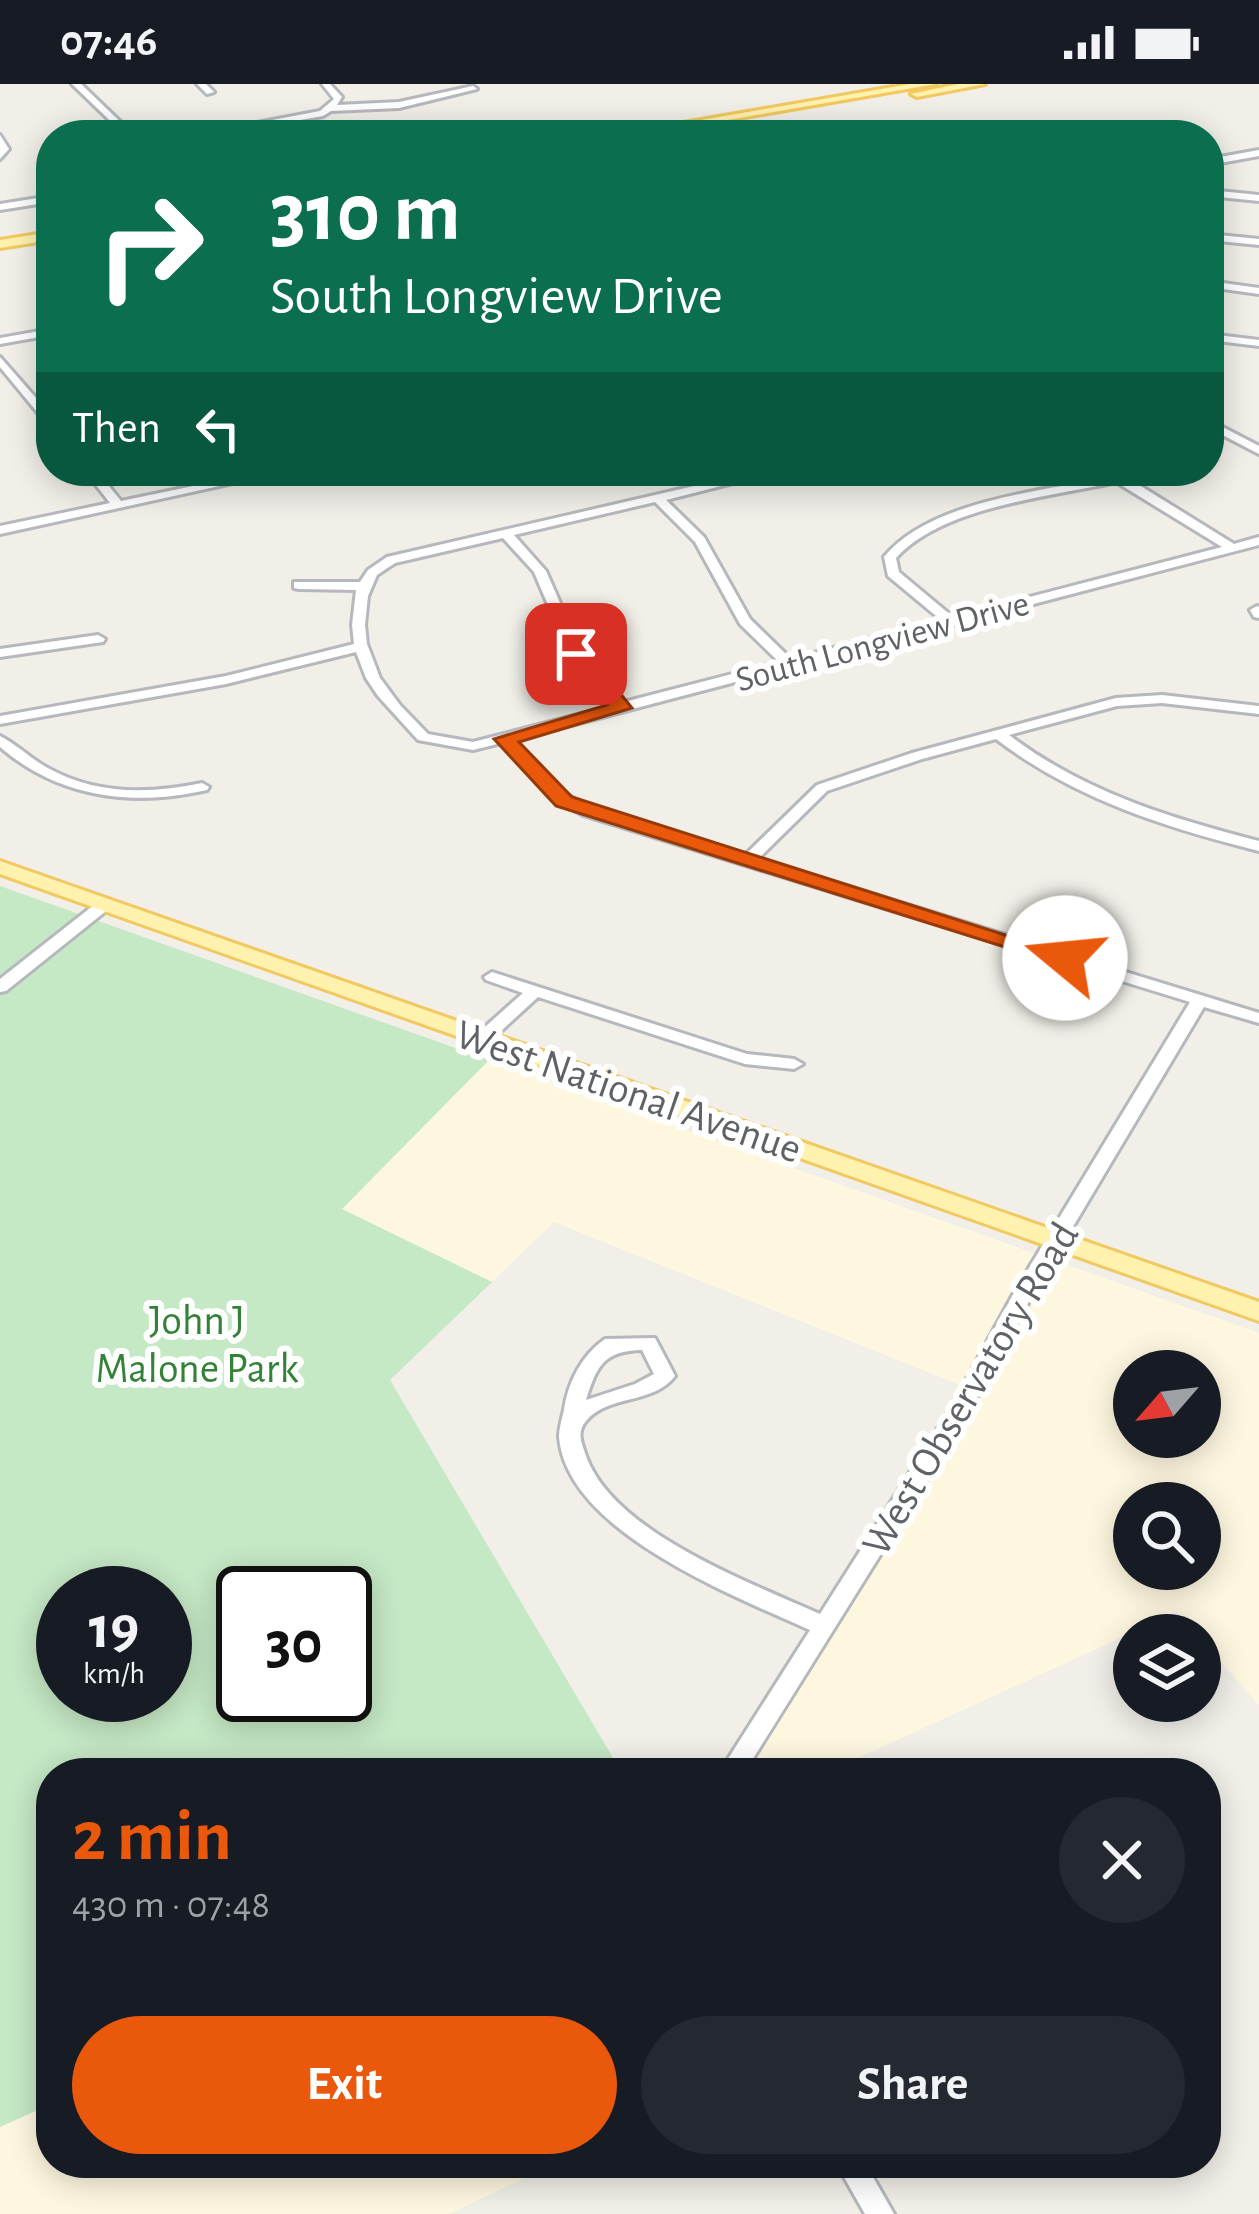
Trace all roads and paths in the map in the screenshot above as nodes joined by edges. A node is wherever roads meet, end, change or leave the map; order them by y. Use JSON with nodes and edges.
{"nodes":[{"id":1,"x":76,"y":84,"type":"edge"},
{"id":2,"x":326,"y":84,"type":"edge"},
{"id":3,"x":930,"y":84,"type":"edge"},
{"id":4,"x":971,"y":85,"type":"edge"},
{"id":5,"x":473,"y":88,"type":"dead end"},
{"id":6,"x":332,"y":108,"type":"junction"},
{"id":7,"x":114,"y":120,"type":"edge"},
{"id":8,"x":297,"y":120,"type":"edge"},
{"id":9,"x":730,"y":120,"type":"edge"},
{"id":10,"x":742,"y":120,"type":"edge"},
{"id":11,"x":0,"y":138,"type":"edge"},
{"id":12,"x":1259,"y":153,"type":"edge"},
{"id":13,"x":0,"y":157,"type":"edge"},
{"id":14,"x":1224,"y":159,"type":"edge"},
{"id":15,"x":1224,"y":194,"type":"edge"},
{"id":16,"x":1259,"y":198,"type":"edge"},
{"id":17,"x":36,"y":201,"type":"edge"},
{"id":18,"x":0,"y":207,"type":"edge"},
{"id":19,"x":36,"y":233,"type":"edge"},
{"id":20,"x":1224,"y":238,"type":"edge"},
{"id":21,"x":0,"y":239,"type":"edge"},
{"id":22,"x":1259,"y":242,"type":"edge"},
{"id":23,"x":1224,"y":286,"type":"edge"},
{"id":24,"x":1259,"y":291,"type":"edge"},
{"id":25,"x":36,"y":335,"type":"edge"},
{"id":26,"x":1224,"y":339,"type":"edge"},
{"id":27,"x":0,"y":341,"type":"edge"},
{"id":28,"x":1259,"y":343,"type":"edge"},
{"id":29,"x":0,"y":360,"type":"edge"},
{"id":30,"x":36,"y":404,"type":"edge"},
{"id":31,"x":1224,"y":431,"type":"edge"},
{"id":32,"x":1259,"y":451,"type":"edge"},
{"id":33,"x":103,"y":486,"type":"edge"},
{"id":34,"x":210,"y":486,"type":"edge"},
{"id":35,"x":706,"y":486,"type":"edge"},
{"id":36,"x":1073,"y":486,"type":"edge"},
{"id":37,"x":1131,"y":486,"type":"edge"},
{"id":38,"x":657,"y":497,"type":"junction"},
{"id":39,"x":118,"y":505,"type":"junction"},
{"id":40,"x":0,"y":530,"type":"edge"},
{"id":41,"x":505,"y":532,"type":"junction"},
{"id":42,"x":1259,"y":541,"type":"edge"},
{"id":43,"x":1232,"y":548,"type":"junction"},
{"id":44,"x":298,"y":585,"type":"dead end"},
{"id":45,"x":362,"y":586,"type":"junction"},
{"id":46,"x":951,"y":622,"type":"junction"},
{"id":47,"x":98,"y":639,"type":"dead end"},
{"id":48,"x":358,"y":647,"type":"junction"},
{"id":49,"x":0,"y":652,"type":"edge"},
{"id":50,"x":789,"y":664,"type":"junction"},
{"id":51,"x":621,"y":708,"type":"junction"},
{"id":52,"x":1259,"y":710,"type":"edge"},
{"id":53,"x":0,"y":720,"type":"edge"},
{"id":54,"x":997,"y":733,"type":"junction"},
{"id":55,"x":505,"y":739,"type":"junction"},
{"id":56,"x":0,"y":740,"type":"edge"},
{"id":57,"x":202,"y":787,"type":"dead end"},
{"id":58,"x":1259,"y":845,"type":"edge"},
{"id":59,"x":748,"y":861,"type":"junction"},
{"id":60,"x":0,"y":867,"type":"edge"},
{"id":61,"x":105,"y":904,"type":"junction"},
{"id":62,"x":492,"y":976,"type":"dead end"},
{"id":63,"x":0,"y":987,"type":"edge"},
{"id":64,"x":534,"y":992,"type":"junction"},
{"id":65,"x":1200,"y":1000,"type":"junction"},
{"id":66,"x":1259,"y":1018,"type":"edge"},
{"id":67,"x":483,"y":1038,"type":"junction"},
{"id":68,"x":794,"y":1064,"type":"dead end"},
{"id":69,"x":1058,"y":1241,"type":"junction"},
{"id":70,"x":1259,"y":1312,"type":"edge"},
{"id":71,"x":571,"y":1429,"type":"junction"},
{"id":72,"x":824,"y":1626,"type":"junction"},
{"id":73,"x":740,"y":1758,"type":"edge"},
{"id":74,"x":859,"y":2178,"type":"edge"},
{"id":75,"x":880,"y":2214,"type":"edge"}],
"edges":[{"from":1,"to":7,"type":"street"},
{"from":2,"to":6,"type":"street"},
{"from":3,"to":9,"type":"main road"},
{"from":4,"to":10,"type":"main road"},
{"from":5,"to":6,"type":"street"},
{"from":6,"to":8,"type":"street"},
{"from":11,"to":13,"type":"street"},
{"from":12,"to":14,"type":"street"},
{"from":15,"to":16,"type":"street"},
{"from":17,"to":18,"type":"street"},
{"from":19,"to":21,"type":"main road"},
{"from":20,"to":22,"type":"street"},
{"from":23,"to":24,"type":"street"},
{"from":25,"to":27,"type":"street"},
{"from":26,"to":28,"type":"street"},
{"from":29,"to":30,"type":"street"},
{"from":31,"to":32,"type":"street"},
{"from":33,"to":39,"type":"street"},
{"from":34,"to":39,"type":"street"},
{"from":35,"to":38,"type":"street"},
{"from":36,"to":46,"type":"street"},
{"from":37,"to":43,"type":"street"},
{"from":38,"to":41,"type":"street"},
{"from":38,"to":50,"type":"street"},
{"from":39,"to":40,"type":"street"},
{"from":41,"to":45,"type":"street"},
{"from":41,"to":51,"type":"street"},
{"from":42,"to":43,"type":"street","name":"South Longview Drive"},
{"from":43,"to":46,"type":"street","name":"South Longview Drive"},
{"from":44,"to":45,"type":"street"},
{"from":45,"to":48,"type":"street"},
{"from":46,"to":50,"type":"street","name":"South Longview Drive"},
{"from":47,"to":49,"type":"street"},
{"from":48,"to":53,"type":"street"},
{"from":48,"to":55,"type":"street","name":"South Longview Drive"},
{"from":50,"to":51,"type":"street","name":"South Longview Drive"},
{"from":51,"to":55,"type":"street","name":"South Longview Drive"},
{"from":52,"to":54,"type":"street"},
{"from":54,"to":58,"type":"street"},
{"from":54,"to":59,"type":"street"},
{"from":55,"to":59,"type":"street"},
{"from":56,"to":57,"type":"street"},
{"from":59,"to":65,"type":"street"},
{"from":60,"to":61,"type":"main road","name":"West National Avenue"},
{"from":61,"to":63,"type":"street"},
{"from":61,"to":67,"type":"main road","name":"West National Avenue"},
{"from":62,"to":64,"type":"street"},
{"from":64,"to":67,"type":"street"},
{"from":64,"to":68,"type":"street"},
{"from":65,"to":66,"type":"street"},
{"from":65,"to":69,"type":"street","name":"West Observatory Road"},
{"from":67,"to":69,"type":"main road","name":"West National Avenue"},
{"from":69,"to":70,"type":"main road","name":"West National Avenue"},
{"from":69,"to":72,"type":"street","name":"West Observatory Road"},
{"from":71,"to":71,"type":"street"},
{"from":71,"to":72,"type":"street"},
{"from":72,"to":73,"type":"street","name":"West Observatory Road"},
{"from":74,"to":75,"type":"street"}]}
